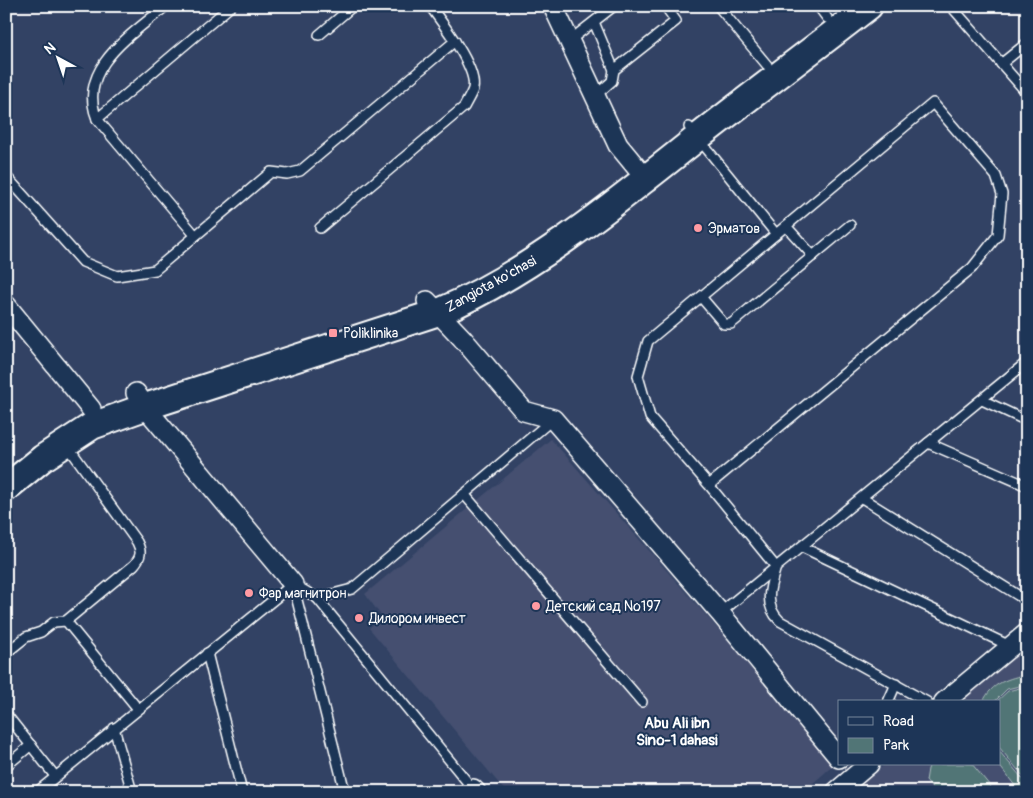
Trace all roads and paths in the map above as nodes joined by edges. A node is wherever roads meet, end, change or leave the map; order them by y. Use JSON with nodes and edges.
{"nodes":[{"id":1,"x":166,"y":6,"type":"edge"},
{"id":2,"x":232,"y":6,"type":"edge"},
{"id":3,"x":353,"y":6,"type":"edge"},
{"id":4,"x":430,"y":6,"type":"edge"},
{"id":5,"x":553,"y":6,"type":"edge"},
{"id":6,"x":614,"y":6,"type":"edge"},
{"id":7,"x":665,"y":6,"type":"edge"},
{"id":8,"x":718,"y":6,"type":"edge"},
{"id":9,"x":869,"y":6,"type":"edge"},
{"id":10,"x":951,"y":6,"type":"edge"},
{"id":11,"x":829,"y":10,"type":"edge"},
{"id":12,"x":594,"y":22,"type":"junction"},
{"id":13,"x":319,"y":35,"type":"dead end"},
{"id":14,"x":455,"y":41,"type":"junction"},
{"id":15,"x":569,"y":41,"type":"junction"},
{"id":16,"x":1027,"y":43,"type":"edge"},
{"id":17,"x":1001,"y":64,"type":"junction"},
{"id":18,"x":767,"y":65,"type":"junction"},
{"id":19,"x":614,"y":70,"type":"junction"},
{"id":20,"x":1027,"y":93,"type":"edge"},
{"id":21,"x":595,"y":96,"type":"junction"},
{"id":22,"x":97,"y":119,"type":"junction"},
{"id":23,"x":693,"y":132,"type":"junction"},
{"id":24,"x":641,"y":173,"type":"junction"},
{"id":25,"x":6,"y":176,"type":"edge"},
{"id":26,"x":786,"y":226,"type":"junction"},
{"id":27,"x":850,"y":226,"type":"dead end"},
{"id":28,"x":320,"y":228,"type":"dead end"},
{"id":29,"x":776,"y":234,"type":"junction"},
{"id":30,"x":195,"y":235,"type":"junction"},
{"id":31,"x":813,"y":256,"type":"junction"},
{"id":32,"x":701,"y":297,"type":"junction"},
{"id":33,"x":6,"y":305,"type":"edge"},
{"id":34,"x":433,"y":307,"type":"junction"},
{"id":35,"x":1027,"y":362,"type":"edge"},
{"id":36,"x":140,"y":400,"type":"junction"},
{"id":37,"x":982,"y":400,"type":"junction"},
{"id":38,"x":91,"y":409,"type":"junction"},
{"id":39,"x":553,"y":419,"type":"junction"},
{"id":40,"x":1027,"y":421,"type":"edge"},
{"id":41,"x":66,"y":443,"type":"junction"},
{"id":42,"x":928,"y":443,"type":"junction"},
{"id":43,"x":6,"y":466,"type":"edge"},
{"id":44,"x":709,"y":486,"type":"junction"},
{"id":45,"x":1027,"y":486,"type":"edge"},
{"id":46,"x":6,"y":488,"type":"edge"},
{"id":47,"x":464,"y":494,"type":"junction"},
{"id":48,"x":862,"y":498,"type":"junction"},
{"id":49,"x":802,"y":547,"type":"junction"},
{"id":50,"x":776,"y":567,"type":"junction"},
{"id":51,"x":293,"y":584,"type":"junction"},
{"id":52,"x":317,"y":598,"type":"junction"},
{"id":53,"x":1027,"y":601,"type":"edge"},
{"id":54,"x":720,"y":613,"type":"junction"},
{"id":55,"x":66,"y":621,"type":"junction"},
{"id":56,"x":1027,"y":633,"type":"edge"},
{"id":57,"x":1010,"y":646,"type":"junction"},
{"id":58,"x":6,"y":653,"type":"edge"},
{"id":59,"x":206,"y":653,"type":"junction"},
{"id":60,"x":896,"y":684,"type":"junction"},
{"id":61,"x":889,"y":700,"type":"edge"},
{"id":62,"x":924,"y":700,"type":"edge"},
{"id":63,"x":946,"y":700,"type":"edge"},
{"id":64,"x":642,"y":702,"type":"dead end"},
{"id":65,"x":138,"y":709,"type":"junction"},
{"id":66,"x":6,"y":714,"type":"edge"},
{"id":67,"x":114,"y":728,"type":"junction"},
{"id":68,"x":30,"y":745,"type":"junction"},
{"id":69,"x":838,"y":757,"type":"edge"},
{"id":70,"x":6,"y":766,"type":"edge"},
{"id":71,"x":853,"y":768,"type":"edge"},
{"id":72,"x":55,"y":776,"type":"junction"},
{"id":73,"x":473,"y":791,"type":"edge"},
{"id":74,"x":37,"y":792,"type":"edge"},
{"id":75,"x":132,"y":792,"type":"edge"},
{"id":76,"x":242,"y":792,"type":"edge"},
{"id":77,"x":345,"y":792,"type":"edge"},
{"id":78,"x":836,"y":792,"type":"edge"}],
"edges":[{"from":1,"to":22,"type":"lane"},
{"from":2,"to":22,"type":"lane"},
{"from":3,"to":13,"type":"lane"},
{"from":4,"to":14,"type":"lane"},
{"from":5,"to":15,"type":"street"},
{"from":6,"to":12,"type":"lane"},
{"from":7,"to":19,"type":"lane"},
{"from":8,"to":18,"type":"lane"},
{"from":9,"to":23,"type":"main road","name":"Zangiota ko'chasi"},
{"from":10,"to":17,"type":"lane"},
{"from":11,"to":18,"type":"main road","name":"Zangiota ko'chasi"},
{"from":12,"to":15,"type":"lane"},
{"from":12,"to":19,"type":"lane"},
{"from":14,"to":28,"type":"lane"},
{"from":14,"to":30,"type":"lane"},
{"from":15,"to":21,"type":"street"},
{"from":16,"to":17,"type":"lane"},
{"from":17,"to":20,"type":"lane"},
{"from":18,"to":23,"type":"main road","name":"Zangiota ko'chasi"},
{"from":19,"to":21,"type":"lane"},
{"from":21,"to":24,"type":"street"},
{"from":22,"to":30,"type":"lane"},
{"from":23,"to":24,"type":"main road","name":"Zangiota ko'chasi"},
{"from":23,"to":29,"type":"lane"},
{"from":24,"to":34,"type":"main road","name":"Zangiota ko'chasi"},
{"from":25,"to":30,"type":"lane"},
{"from":26,"to":29,"type":"lane"},
{"from":26,"to":31,"type":"lane"},
{"from":26,"to":44,"type":"lane"},
{"from":27,"to":31,"type":"lane"},
{"from":29,"to":32,"type":"lane"},
{"from":31,"to":32,"type":"lane"},
{"from":32,"to":44,"type":"lane"},
{"from":33,"to":38,"type":"street"},
{"from":34,"to":36,"type":"main road","name":"Zangiota ko'chasi"},
{"from":34,"to":39,"type":"street"},
{"from":35,"to":37,"type":"lane"},
{"from":36,"to":38,"type":"main road","name":"Zangiota ko'chasi"},
{"from":36,"to":41,"type":"main road","name":"Zangiota ko'chasi"},
{"from":36,"to":51,"type":"street"},
{"from":37,"to":40,"type":"lane"},
{"from":37,"to":42,"type":"lane"},
{"from":38,"to":43,"type":"main road","name":"Zangiota ko'chasi"},
{"from":39,"to":47,"type":"lane"},
{"from":39,"to":54,"type":"street"},
{"from":41,"to":46,"type":"main road","name":"Zangiota ko'chasi"},
{"from":41,"to":55,"type":"lane"},
{"from":42,"to":45,"type":"lane"},
{"from":42,"to":48,"type":"lane"},
{"from":44,"to":50,"type":"lane"},
{"from":47,"to":52,"type":"lane"},
{"from":47,"to":64,"type":"lane"},
{"from":48,"to":49,"type":"lane"},
{"from":48,"to":53,"type":"lane"},
{"from":49,"to":50,"type":"lane"},
{"from":49,"to":57,"type":"lane"},
{"from":50,"to":54,"type":"lane"},
{"from":50,"to":60,"type":"lane"},
{"from":51,"to":52,"type":"lane"},
{"from":51,"to":59,"type":"lane"},
{"from":51,"to":77,"type":"lane"},
{"from":52,"to":73,"type":"lane"},
{"from":54,"to":69,"type":"street"},
{"from":55,"to":58,"type":"lane"},
{"from":55,"to":65,"type":"lane"},
{"from":56,"to":57,"type":"street"},
{"from":57,"to":63,"type":"street"},
{"from":59,"to":65,"type":"lane"},
{"from":59,"to":76,"type":"lane"},
{"from":60,"to":61,"type":"lane"},
{"from":60,"to":62,"type":"lane"},
{"from":65,"to":67,"type":"lane"},
{"from":66,"to":68,"type":"lane"},
{"from":67,"to":72,"type":"lane"},
{"from":67,"to":75,"type":"lane"},
{"from":68,"to":70,"type":"lane"},
{"from":68,"to":72,"type":"lane"},
{"from":71,"to":78,"type":"street"},
{"from":72,"to":74,"type":"lane"}]}
